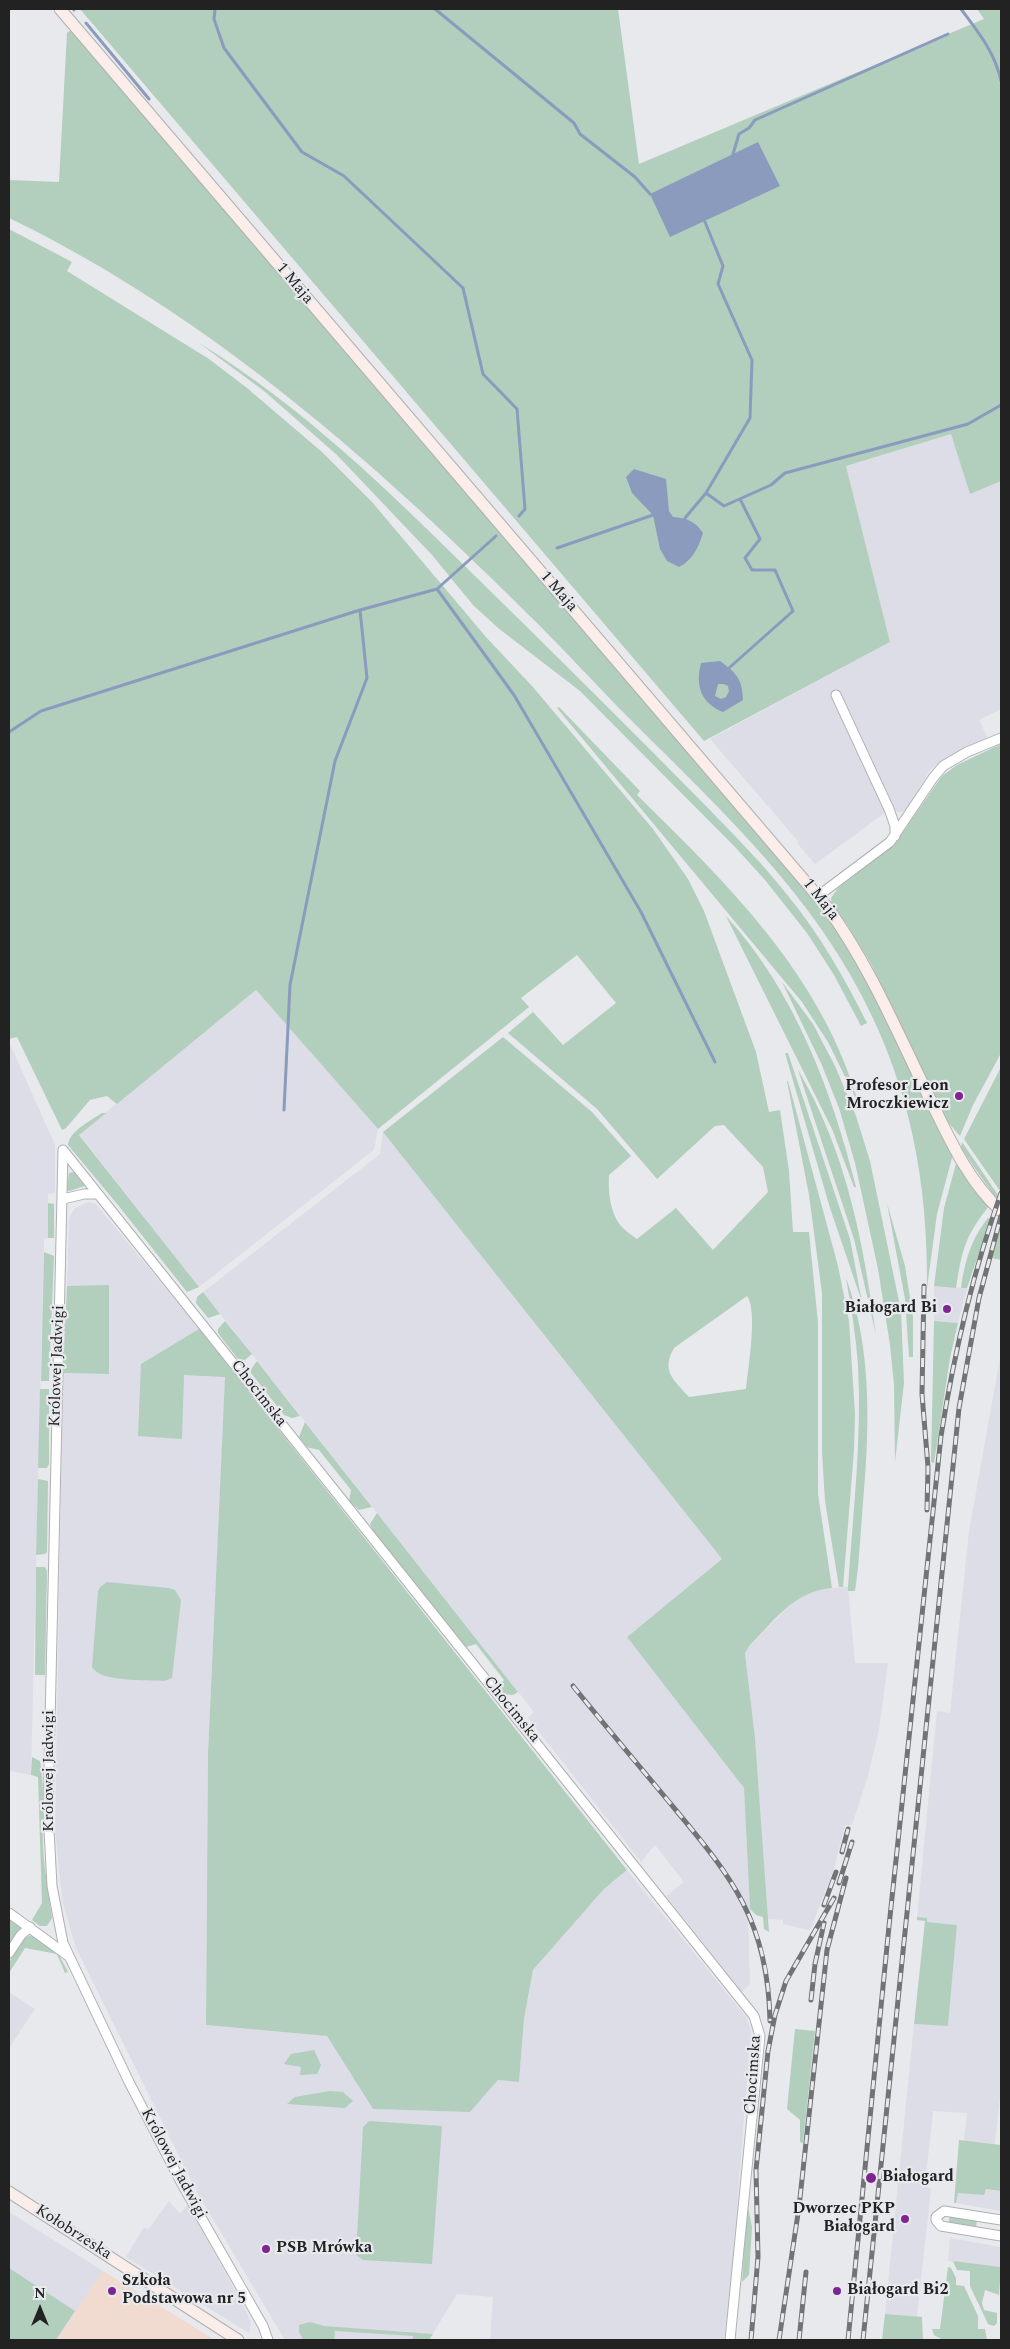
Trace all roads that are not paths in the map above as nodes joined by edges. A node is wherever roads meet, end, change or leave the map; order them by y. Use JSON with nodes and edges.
{"nodes":[{"id":1,"x":60,"y":9,"type":"edge"},
{"id":2,"x":836,"y":695,"type":"dead end"},
{"id":3,"x":1001,"y":738,"type":"edge"},
{"id":4,"x":895,"y":836,"type":"junction"},
{"id":5,"x":818,"y":896,"type":"junction"},
{"id":6,"x":63,"y":1150,"type":"joint"},
{"id":7,"x":98,"y":1194,"type":"junction"},
{"id":8,"x":63,"y":1200,"type":"junction"},
{"id":9,"x":1001,"y":1211,"type":"edge"},
{"id":10,"x":9,"y":1913,"type":"edge"},
{"id":11,"x":59,"y":1926,"type":"junction"},
{"id":12,"x":30,"y":1927,"type":"junction"},
{"id":13,"x":40,"y":1933,"type":"junction"},
{"id":14,"x":9,"y":1953,"type":"edge"},
{"id":15,"x":70,"y":1957,"type":"junction"},
{"id":16,"x":9,"y":2192,"type":"edge"},
{"id":17,"x":1001,"y":2220,"type":"edge"},
{"id":18,"x":1001,"y":2236,"type":"edge"},
{"id":19,"x":238,"y":2340,"type":"edge"},
{"id":20,"x":268,"y":2340,"type":"edge"},
{"id":21,"x":730,"y":2340,"type":"edge"}],
"edges":[{"from":1,"to":5,"type":"street","name":"1 Maja"},
{"from":2,"to":4,"type":"street"},
{"from":3,"to":4,"type":"street"},
{"from":4,"to":5,"type":"street"},
{"from":5,"to":9,"type":"street","name":"1 Maja"},
{"from":6,"to":7,"type":"street","name":"Chocimska"},
{"from":6,"to":8,"type":"street","name":"Królowej Jadwigi"},
{"from":7,"to":8,"type":"street"},
{"from":7,"to":21,"type":"street","name":"Chocimska"},
{"from":8,"to":11,"type":"street","name":"Królowej Jadwigi"},
{"from":10,"to":12,"type":"street"},
{"from":11,"to":13,"type":"street"},
{"from":11,"to":15,"type":"street","name":"Królowej Jadwigi"},
{"from":12,"to":13,"type":"street"},
{"from":12,"to":14,"type":"street"},
{"from":13,"to":15,"type":"street"},
{"from":15,"to":20,"type":"street","name":"Królowej Jadwigi"},
{"from":16,"to":19,"type":"street","name":"Kołobrzeska"},
{"from":17,"to":18,"type":"street"}]}
